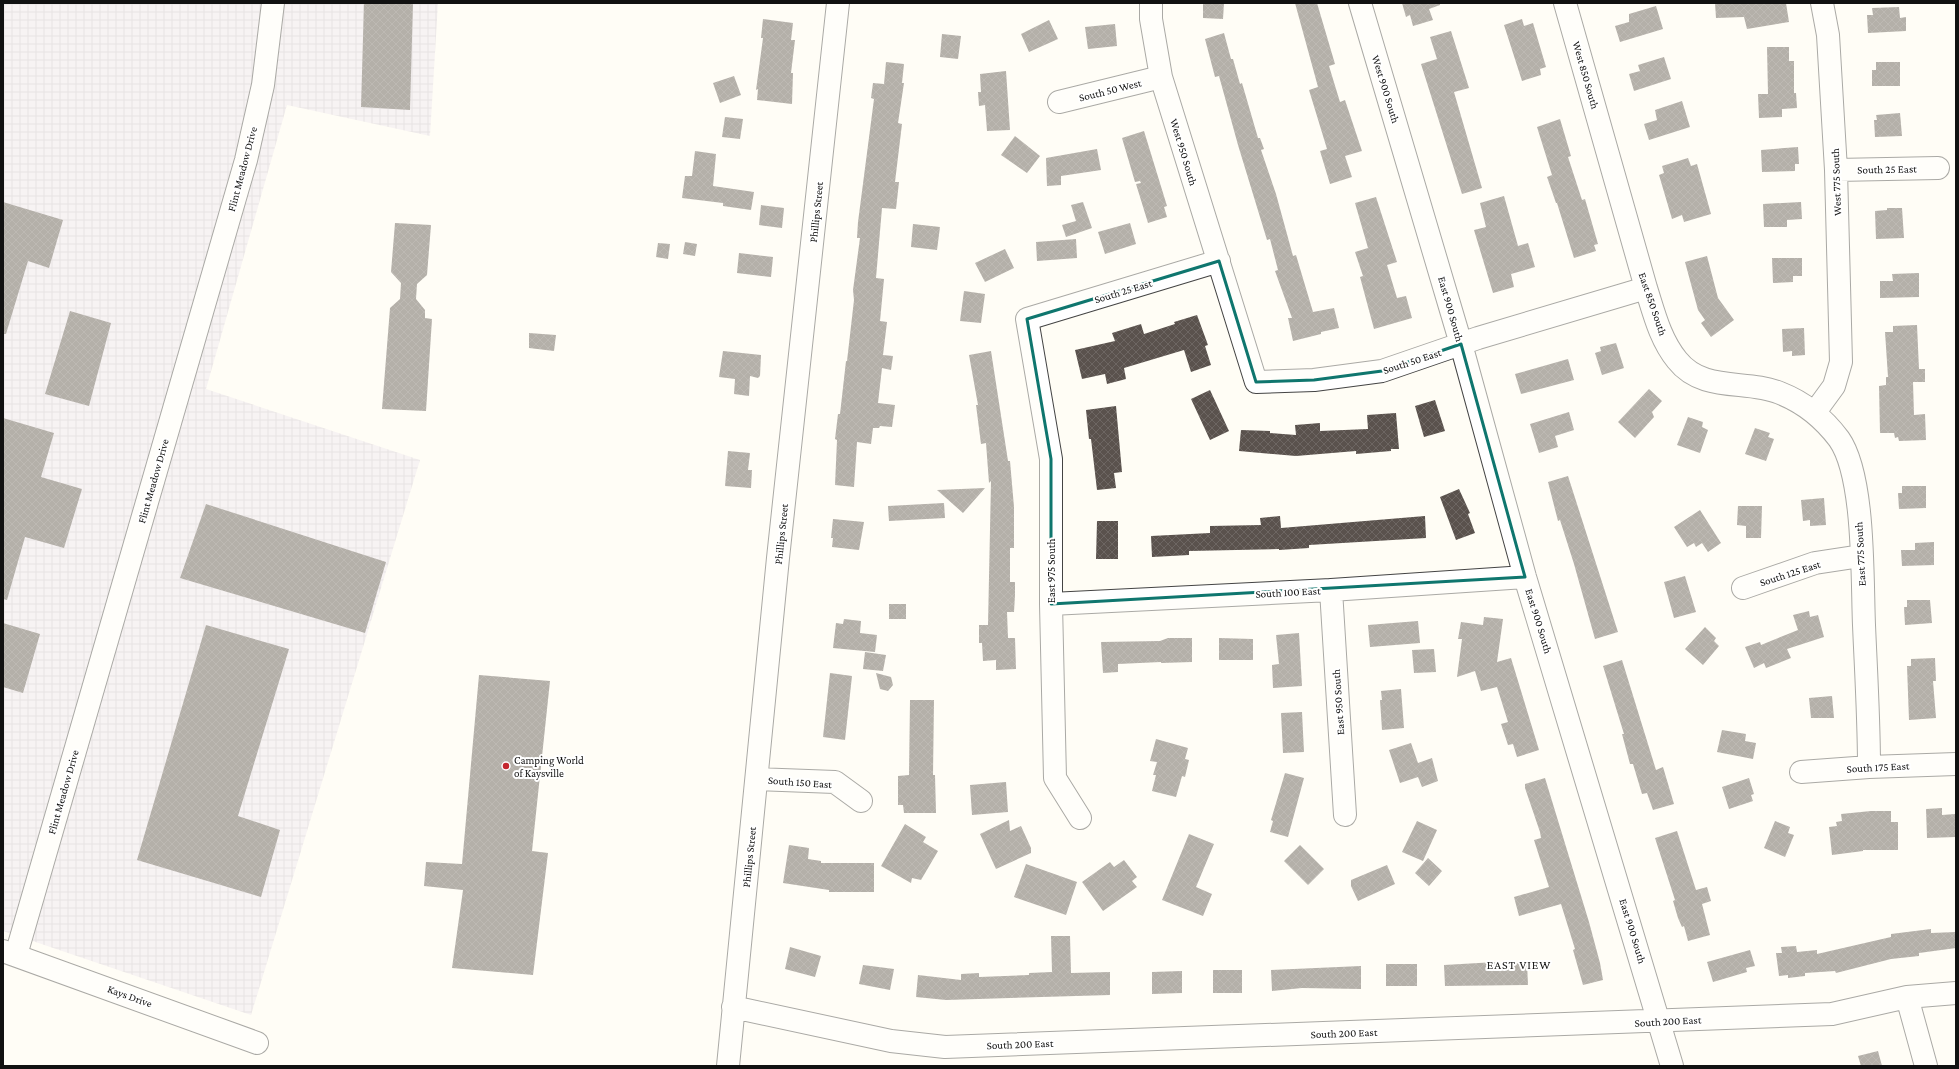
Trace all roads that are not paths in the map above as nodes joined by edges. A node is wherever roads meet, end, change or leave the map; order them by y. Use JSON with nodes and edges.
{"nodes":[{"id":1,"x":273,"y":3,"type":"edge"},
{"id":2,"x":838,"y":3,"type":"edge"},
{"id":3,"x":1151,"y":3,"type":"edge"},
{"id":4,"x":1360,"y":3,"type":"edge"},
{"id":5,"x":1565,"y":3,"type":"edge"},
{"id":6,"x":1822,"y":3,"type":"edge"},
{"id":7,"x":1161,"y":77,"type":"junction"},
{"id":8,"x":1059,"y":102,"type":"dead end"},
{"id":9,"x":1607,"y":147,"type":"joint"},
{"id":10,"x":1938,"y":168,"type":"dead end"},
{"id":11,"x":1836,"y":170,"type":"junction"},
{"id":12,"x":1412,"y":174,"type":"joint"},
{"id":13,"x":1219,"y":261,"type":"junction"},
{"id":14,"x":1646,"y":288,"type":"junction"},
{"id":15,"x":1231,"y":298,"type":"joint"},
{"id":16,"x":1027,"y":320,"type":"joint"},
{"id":17,"x":1461,"y":344,"type":"junction"},
{"id":18,"x":1814,"y":412,"type":"junction"},
{"id":19,"x":1861,"y":556,"type":"junction"},
{"id":20,"x":1525,"y":576,"type":"junction"},
{"id":21,"x":1743,"y":588,"type":"dead end"},
{"id":22,"x":1331,"y":590,"type":"junction"},
{"id":23,"x":1051,"y":604,"type":"junction"},
{"id":24,"x":1956,"y":764,"type":"edge"},
{"id":25,"x":1869,"y":767,"type":"junction"},
{"id":26,"x":1801,"y":772,"type":"dead end"},
{"id":27,"x":757,"y":779,"type":"junction"},
{"id":28,"x":861,"y":801,"type":"dead end"},
{"id":29,"x":1345,"y":815,"type":"dead end"},
{"id":30,"x":1080,"y":818,"type":"dead end"},
{"id":31,"x":9,"y":953,"type":"edge"},
{"id":32,"x":1956,"y":992,"type":"edge"},
{"id":33,"x":1907,"y":997,"type":"junction"},
{"id":34,"x":733,"y":1007,"type":"junction"},
{"id":35,"x":1660,"y":1021,"type":"junction"},
{"id":36,"x":258,"y":1043,"type":"dead end"},
{"id":37,"x":728,"y":1066,"type":"edge"},
{"id":38,"x":1672,"y":1066,"type":"edge"},
{"id":39,"x":1926,"y":1066,"type":"edge"}],
"edges":[{"from":1,"to":31,"type":"street","name":"Flint Meadow Drive"},
{"from":2,"to":27,"type":"street","name":"Phillips Street"},
{"from":3,"to":7,"type":"street","name":"West 950 South"},
{"from":4,"to":12,"type":"street","name":"West 900 South"},
{"from":5,"to":9,"type":"street","name":"West 850 South"},
{"from":6,"to":11,"type":"street","name":"West 775 South"},
{"from":7,"to":8,"type":"street","name":"South 50 West"},
{"from":7,"to":13,"type":"street","name":"West 950 South"},
{"from":9,"to":14,"type":"street","name":"East 850 South"},
{"from":10,"to":11,"type":"street","name":"South 25 East"},
{"from":11,"to":18,"type":"street","name":"West 775 South"},
{"from":12,"to":17,"type":"street","name":"East 900 South"},
{"from":13,"to":15,"type":"street","name":"West 950 South"},
{"from":13,"to":16,"type":"street","name":"South 25 East"},
{"from":14,"to":17,"type":"street","name":"South 50 East"},
{"from":14,"to":18,"type":"street","name":"East 850 South"},
{"from":15,"to":17,"type":"street","name":"South 50 East"},
{"from":16,"to":23,"type":"street","name":"East 975 South"},
{"from":17,"to":20,"type":"street","name":"East 900 South"},
{"from":18,"to":19,"type":"street","name":"East 775 South"},
{"from":19,"to":21,"type":"street","name":"South 125 East"},
{"from":19,"to":25,"type":"street","name":"East 775 South"},
{"from":20,"to":22,"type":"street","name":"South 100 East"},
{"from":20,"to":35,"type":"street","name":"East 900 South"},
{"from":22,"to":23,"type":"street","name":"South 100 East"},
{"from":22,"to":29,"type":"street","name":"East 950 South"},
{"from":23,"to":30,"type":"street","name":"East 975 South"},
{"from":24,"to":25,"type":"street","name":"South 175 East"},
{"from":25,"to":26,"type":"street","name":"South 175 East"},
{"from":27,"to":28,"type":"street","name":"South 150 East"},
{"from":27,"to":34,"type":"street","name":"Phillips Street"},
{"from":31,"to":36,"type":"street","name":"Kays Drive"},
{"from":32,"to":33,"type":"street","name":"South 200 East"},
{"from":33,"to":35,"type":"street","name":"South 200 East"},
{"from":33,"to":39,"type":"street"},
{"from":34,"to":35,"type":"street","name":"South 200 East"},
{"from":34,"to":37,"type":"street","name":"Phillips Street"},
{"from":35,"to":38,"type":"street","name":"East 900 South"}]}
